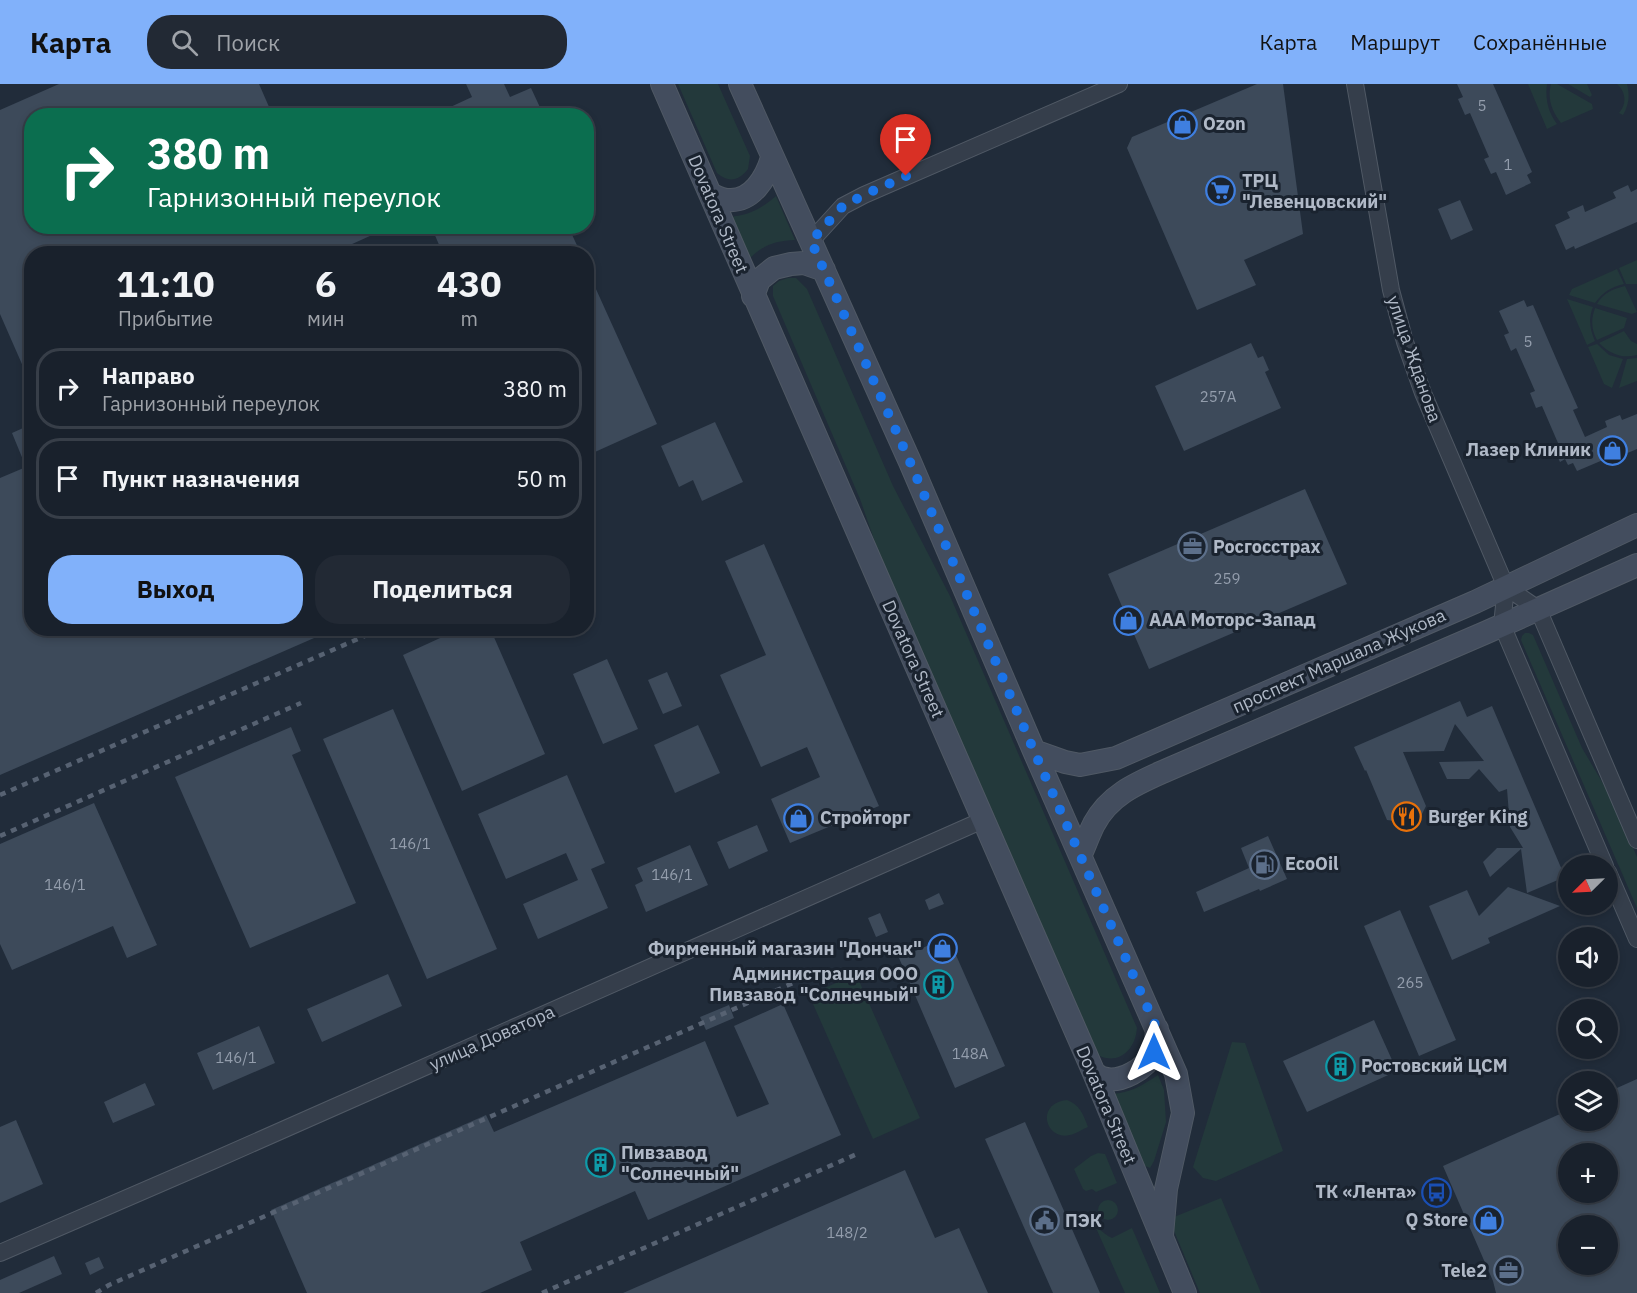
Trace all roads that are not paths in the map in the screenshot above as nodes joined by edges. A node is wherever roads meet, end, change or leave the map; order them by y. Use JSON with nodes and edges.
{"nodes":[{"id":1,"x":662,"y":84,"type":"edge"},
{"id":2,"x":740,"y":84,"type":"edge"},
{"id":3,"x":1119,"y":84,"type":"edge"},
{"id":4,"x":1355,"y":84,"type":"edge"},
{"id":5,"x":772,"y":158,"type":"junction"},
{"id":6,"x":710,"y":194,"type":"junction"},
{"id":7,"x":811,"y":241,"type":"junction"},
{"id":8,"x":824,"y":270,"type":"junction"},
{"id":9,"x":753,"y":296,"type":"junction"},
{"id":10,"x":1637,"y":525,"type":"edge"},
{"id":11,"x":1637,"y":565,"type":"edge"},
{"id":12,"x":1506,"y":587,"type":"junction"},
{"id":13,"x":1538,"y":609,"type":"junction"},
{"id":14,"x":1502,"y":626,"type":"junction"},
{"id":15,"x":1034,"y":751,"type":"junction"},
{"id":16,"x":983,"y":820,"type":"junction"},
{"id":17,"x":1637,"y":840,"type":"edge"},
{"id":18,"x":1081,"y":854,"type":"junction"},
{"id":19,"x":1600,"y":855,"type":"edge"},
{"id":20,"x":1618,"y":895,"type":"edge"},
{"id":21,"x":1637,"y":939,"type":"edge"},
{"id":22,"x":1157,"y":1029,"type":"junction"},
{"id":23,"x":1094,"y":1073,"type":"junction"},
{"id":24,"x":1162,"y":1236,"type":"junction"},
{"id":25,"x":0,"y":1253,"type":"edge"},
{"id":26,"x":1185,"y":1293,"type":"edge"}],
"edges":[{"from":1,"to":6,"type":"street","name":"Dovatora Street"},
{"from":2,"to":5,"type":"street","name":"Dovatora Street"},
{"from":3,"to":7,"type":"street"},
{"from":4,"to":12,"type":"street","name":"улица Жданова"},
{"from":5,"to":6,"type":"street"},
{"from":5,"to":7,"type":"street","name":"Dovatora Street"},
{"from":6,"to":9,"type":"street","name":"Dovatora Street"},
{"from":7,"to":8,"type":"street","name":"Dovatora Street"},
{"from":8,"to":9,"type":"street"},
{"from":8,"to":15,"type":"street","name":"Dovatora Street"},
{"from":9,"to":16,"type":"street","name":"Dovatora Street"},
{"from":10,"to":12,"type":"street","name":"проспект Маршала Жукова"},
{"from":11,"to":13,"type":"street","name":"проспект Маршала Жукова"},
{"from":12,"to":13,"type":"street"},
{"from":12,"to":14,"type":"street","name":"улица Жданова"},
{"from":12,"to":15,"type":"street","name":"проспект Маршала Жукова"},
{"from":13,"to":14,"type":"street","name":"проспект Маршала Жукова"},
{"from":13,"to":17,"type":"street"},
{"from":14,"to":18,"type":"street","name":"проспект Маршала Жукова"},
{"from":14,"to":19,"type":"street","name":"улица Жданова"},
{"from":15,"to":18,"type":"street","name":"Dovatora Street"},
{"from":16,"to":23,"type":"street","name":"Dovatora Street"},
{"from":16,"to":25,"type":"street","name":"улица Доватора"},
{"from":18,"to":22,"type":"street","name":"Dovatora Street"},
{"from":20,"to":21,"type":"street"},
{"from":22,"to":23,"type":"street"},
{"from":22,"to":24,"type":"street","name":"Dovatora Street"},
{"from":23,"to":24,"type":"street","name":"Dovatora Street"},
{"from":24,"to":26,"type":"street","name":"Dovatora Street"}]}
